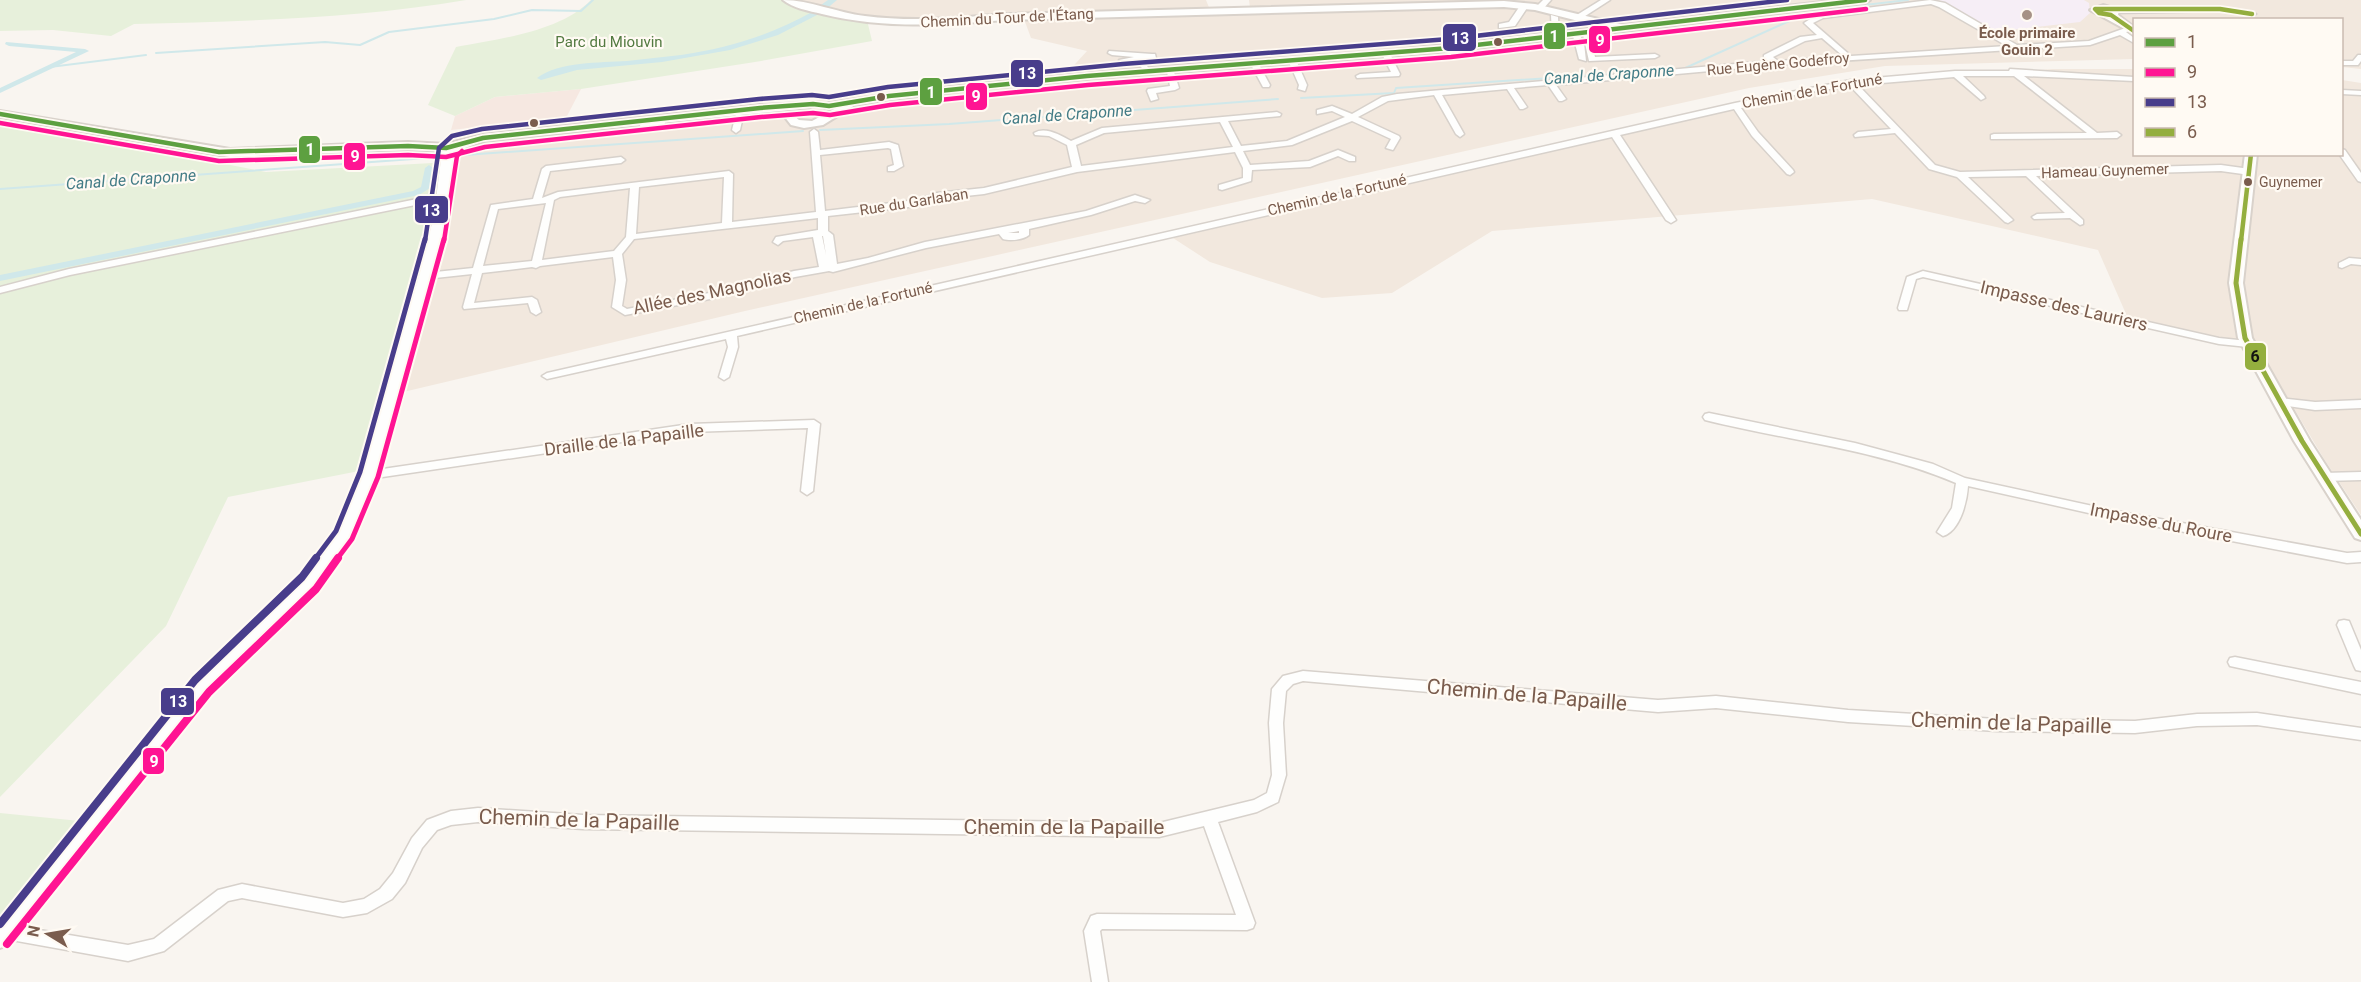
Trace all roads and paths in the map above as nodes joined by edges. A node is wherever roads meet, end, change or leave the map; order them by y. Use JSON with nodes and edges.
{"nodes":[{"id":1,"x":788,"y":0,"type":"edge"},
{"id":2,"x":1606,"y":0,"type":"edge"},
{"id":3,"x":1865,"y":0,"type":"edge"},
{"id":4,"x":2089,"y":0,"type":"edge"},
{"id":5,"x":2197,"y":0,"type":"edge"},
{"id":6,"x":1474,"y":2,"type":"edge"},
{"id":7,"x":1836,"y":2,"type":"edge"},
{"id":8,"x":1544,"y":3,"type":"edge"},
{"id":9,"x":1526,"y":5,"type":"junction"},
{"id":10,"x":2212,"y":9,"type":"junction"},
{"id":11,"x":2112,"y":13,"type":"junction"},
{"id":12,"x":2252,"y":13,"type":"edge"},
{"id":13,"x":1554,"y":17,"type":"dead end"},
{"id":14,"x":1576,"y":18,"type":"junction"},
{"id":15,"x":1502,"y":26,"type":"dead end"},
{"id":16,"x":1599,"y":28,"type":"junction"},
{"id":17,"x":2129,"y":30,"type":"edge"},
{"id":18,"x":1556,"y":36,"type":"junction"},
{"id":19,"x":1823,"y":36,"type":"junction"},
{"id":20,"x":2017,"y":48,"type":"junction"},
{"id":21,"x":1112,"y":53,"type":"dead end"},
{"id":22,"x":1386,"y":54,"type":"junction"},
{"id":23,"x":1655,"y":56,"type":"dead end"},
{"id":24,"x":1848,"y":57,"type":"junction"},
{"id":25,"x":2361,"y":57,"type":"edge"},
{"id":26,"x":1583,"y":59,"type":"dead end"},
{"id":27,"x":1292,"y":60,"type":"junction"},
{"id":28,"x":1254,"y":63,"type":"junction"},
{"id":29,"x":1776,"y":63,"type":"junction"},
{"id":30,"x":2343,"y":63,"type":"edge"},
{"id":31,"x":1169,"y":69,"type":"junction"},
{"id":32,"x":1146,"y":71,"type":"junction"},
{"id":33,"x":2013,"y":71,"type":"junction"},
{"id":34,"x":1955,"y":72,"type":"junction"},
{"id":35,"x":1360,"y":76,"type":"dead end"},
{"id":36,"x":2133,"y":79,"type":"edge"},
{"id":37,"x":1550,"y":82,"type":"junction"},
{"id":38,"x":1851,"y":82,"type":"junction"},
{"id":39,"x":1266,"y":85,"type":"dead end"},
{"id":40,"x":1509,"y":86,"type":"junction"},
{"id":41,"x":1302,"y":89,"type":"dead end"},
{"id":42,"x":1436,"y":92,"type":"junction"},
{"id":43,"x":2343,"y":93,"type":"edge"},
{"id":44,"x":2351,"y":93,"type":"junction"},
{"id":45,"x":2361,"y":93,"type":"edge"},
{"id":46,"x":1397,"y":96,"type":"joint"},
{"id":47,"x":1981,"y":98,"type":"dead end"},
{"id":48,"x":1154,"y":99,"type":"dead end"},
{"id":49,"x":1562,"y":99,"type":"dead end"},
{"id":50,"x":2361,"y":102,"type":"edge"},
{"id":51,"x":1735,"y":105,"type":"junction"},
{"id":52,"x":805,"y":106,"type":"junction"},
{"id":53,"x":1522,"y":107,"type":"dead end"},
{"id":54,"x":832,"y":110,"type":"junction"},
{"id":55,"x":747,"y":112,"type":"junction"},
{"id":56,"x":1320,"y":112,"type":"dead end"},
{"id":57,"x":0,"y":114,"type":"edge"},
{"id":58,"x":1277,"y":114,"type":"dead end"},
{"id":59,"x":790,"y":116,"type":"junction"},
{"id":60,"x":1351,"y":118,"type":"junction"},
{"id":61,"x":1224,"y":121,"type":"junction"},
{"id":62,"x":824,"y":123,"type":"junction"},
{"id":63,"x":801,"y":125,"type":"junction"},
{"id":64,"x":736,"y":130,"type":"dead end"},
{"id":65,"x":814,"y":132,"type":"junction"},
{"id":66,"x":1614,"y":132,"type":"junction"},
{"id":67,"x":1895,"y":132,"type":"junction"},
{"id":68,"x":1038,"y":133,"type":"dead end"},
{"id":69,"x":1460,"y":134,"type":"dead end"},
{"id":70,"x":2094,"y":134,"type":"junction"},
{"id":71,"x":1858,"y":135,"type":"dead end"},
{"id":72,"x":2117,"y":135,"type":"dead end"},
{"id":73,"x":1994,"y":137,"type":"dead end"},
{"id":74,"x":1071,"y":144,"type":"junction"},
{"id":75,"x":447,"y":145,"type":"junction"},
{"id":76,"x":1390,"y":148,"type":"dead end"},
{"id":77,"x":1240,"y":151,"type":"junction"},
{"id":78,"x":817,"y":153,"type":"junction"},
{"id":79,"x":2343,"y":153,"type":"edge"},
{"id":80,"x":2251,"y":156,"type":"edge"},
{"id":81,"x":1352,"y":159,"type":"dead end"},
{"id":82,"x":621,"y":160,"type":"dead end"},
{"id":83,"x":1247,"y":168,"type":"junction"},
{"id":84,"x":891,"y":169,"type":"dead end"},
{"id":85,"x":1077,"y":169,"type":"junction"},
{"id":86,"x":1790,"y":172,"type":"dead end"},
{"id":87,"x":2250,"y":172,"type":"junction"},
{"id":88,"x":2029,"y":174,"type":"junction"},
{"id":89,"x":1960,"y":175,"type":"junction"},
{"id":90,"x":2361,"y":179,"type":"edge"},
{"id":91,"x":635,"y":185,"type":"junction"},
{"id":92,"x":1222,"y":187,"type":"dead end"},
{"id":93,"x":442,"y":197,"type":"junction"},
{"id":94,"x":548,"y":200,"type":"junction"},
{"id":95,"x":1145,"y":200,"type":"dead end"},
{"id":96,"x":537,"y":201,"type":"junction"},
{"id":97,"x":822,"y":215,"type":"junction"},
{"id":98,"x":2037,"y":217,"type":"dead end"},
{"id":99,"x":1671,"y":220,"type":"dead end"},
{"id":100,"x":2008,"y":220,"type":"dead end"},
{"id":101,"x":727,"y":226,"type":"junction"},
{"id":102,"x":821,"y":233,"type":"junction"},
{"id":103,"x":631,"y":237,"type":"junction"},
{"id":104,"x":778,"y":242,"type":"dead end"},
{"id":105,"x":617,"y":254,"type":"junction"},
{"id":106,"x":2361,"y":262,"type":"edge"},
{"id":107,"x":2342,"y":264,"type":"dead end"},
{"id":108,"x":536,"y":265,"type":"junction"},
{"id":109,"x":829,"y":269,"type":"junction"},
{"id":110,"x":476,"y":272,"type":"junction"},
{"id":111,"x":426,"y":276,"type":"junction"},
{"id":112,"x":0,"y":290,"type":"edge"},
{"id":113,"x":1903,"y":308,"type":"dead end"},
{"id":114,"x":536,"y":312,"type":"dead end"},
{"id":115,"x":731,"y":334,"type":"junction"},
{"id":116,"x":2248,"y":344,"type":"junction"},
{"id":117,"x":547,"y":376,"type":"dead end"},
{"id":118,"x":724,"y":377,"type":"dead end"},
{"id":119,"x":2279,"y":402,"type":"junction"},
{"id":120,"x":2361,"y":404,"type":"edge"},
{"id":121,"x":1709,"y":417,"type":"dead end"},
{"id":122,"x":369,"y":475,"type":"junction"},
{"id":123,"x":2361,"y":476,"type":"edge"},
{"id":124,"x":2325,"y":477,"type":"junction"},
{"id":125,"x":1962,"y":481,"type":"junction"},
{"id":126,"x":807,"y":491,"type":"dead end"},
{"id":127,"x":2354,"y":512,"type":"edge"},
{"id":128,"x":1943,"y":532,"type":"dead end"},
{"id":129,"x":2361,"y":534,"type":"edge"},
{"id":130,"x":2361,"y":557,"type":"edge"},
{"id":131,"x":2344,"y":625,"type":"dead end"},
{"id":132,"x":2235,"y":662,"type":"dead end"},
{"id":133,"x":2361,"y":666,"type":"edge"},
{"id":134,"x":2361,"y":688,"type":"edge"},
{"id":135,"x":2361,"y":734,"type":"edge"},
{"id":136,"x":1209,"y":819,"type":"junction"},
{"id":137,"x":2,"y":935,"type":"edge"},
{"id":138,"x":1100,"y":982,"type":"edge"}],
"edges":[{"from":1,"to":6,"type":"main road","name":"Chemin du Tour de l'Étang"},
{"from":2,"to":14,"type":"street"},
{"from":3,"to":7,"type":"main road"},
{"from":4,"to":11,"type":"main road"},
{"from":5,"to":10,"type":"street"},
{"from":6,"to":9,"type":"main road","name":"Chemin du Tour de l'Étang"},
{"from":7,"to":16,"type":"main road"},
{"from":8,"to":9,"type":"main road","name":"Chemin du Tour de l'Étang"},
{"from":8,"to":14,"type":"main road","name":"Chemin du Tour de l'Étang"},
{"from":9,"to":15,"type":"street"},
{"from":10,"to":11,"type":"street"},
{"from":10,"to":12,"type":"street"},
{"from":11,"to":17,"type":"main road"},
{"from":13,"to":18,"type":"street"},
{"from":14,"to":16,"type":"main road","name":"Chemin du Tour de l'Étang"},
{"from":16,"to":18,"type":"main road"},
{"from":16,"to":23,"type":"street"},
{"from":16,"to":26,"type":"street"},
{"from":17,"to":20,"type":"street","name":"Rue Eugène Godefroy"},
{"from":18,"to":22,"type":"main road"},
{"from":19,"to":20,"type":"street"},
{"from":19,"to":24,"type":"street"},
{"from":19,"to":29,"type":"street"},
{"from":20,"to":24,"type":"street","name":"Rue Eugène Godefroy"},
{"from":21,"to":32,"type":"street"},
{"from":22,"to":27,"type":"main road"},
{"from":22,"to":35,"type":"street"},
{"from":24,"to":29,"type":"street","name":"Rue Eugène Godefroy"},
{"from":25,"to":30,"type":"street"},
{"from":27,"to":28,"type":"main road"},
{"from":27,"to":41,"type":"street"},
{"from":28,"to":31,"type":"main road"},
{"from":28,"to":39,"type":"street"},
{"from":29,"to":37,"type":"street","name":"Rue Eugène Godefroy"},
{"from":31,"to":32,"type":"main road"},
{"from":31,"to":48,"type":"street"},
{"from":32,"to":54,"type":"main road"},
{"from":33,"to":34,"type":"street","name":"Chemin de la Fortuné"},
{"from":33,"to":36,"type":"street","name":"Chemin de la Fortuné"},
{"from":33,"to":70,"type":"street"},
{"from":34,"to":38,"type":"street","name":"Chemin de la Fortuné"},
{"from":34,"to":47,"type":"street"},
{"from":37,"to":40,"type":"street","name":"Rue Eugène Godefroy"},
{"from":37,"to":49,"type":"street"},
{"from":38,"to":51,"type":"street","name":"Chemin de la Fortuné"},
{"from":38,"to":67,"type":"street"},
{"from":40,"to":42,"type":"street","name":"Rue Eugène Godefroy"},
{"from":40,"to":53,"type":"street"},
{"from":42,"to":46,"type":"street","name":"Rue Eugène Godefroy"},
{"from":42,"to":69,"type":"street"},
{"from":43,"to":44,"type":"street"},
{"from":44,"to":45,"type":"street"},
{"from":44,"to":50,"type":"street"},
{"from":46,"to":60,"type":"street","name":"Rue du Garlaban"},
{"from":51,"to":66,"type":"street","name":"Chemin de la Fortuné"},
{"from":51,"to":86,"type":"street"},
{"from":52,"to":54,"type":"main road"},
{"from":52,"to":55,"type":"main road"},
{"from":52,"to":59,"type":"main road"},
{"from":54,"to":62,"type":"main road"},
{"from":55,"to":59,"type":"main road"},
{"from":55,"to":64,"type":"street"},
{"from":55,"to":75,"type":"main road"},
{"from":56,"to":60,"type":"street"},
{"from":57,"to":75,"type":"main road"},
{"from":58,"to":61,"type":"street"},
{"from":59,"to":63,"type":"main road"},
{"from":60,"to":76,"type":"street"},
{"from":60,"to":77,"type":"street","name":"Rue du Garlaban"},
{"from":61,"to":74,"type":"street"},
{"from":61,"to":77,"type":"street"},
{"from":62,"to":63,"type":"main road"},
{"from":62,"to":65,"type":"street"},
{"from":63,"to":65,"type":"street"},
{"from":65,"to":78,"type":"street"},
{"from":66,"to":99,"type":"street"},
{"from":66,"to":115,"type":"street","name":"Chemin de la Fortuné"},
{"from":67,"to":71,"type":"street"},
{"from":67,"to":89,"type":"street"},
{"from":68,"to":74,"type":"street"},
{"from":70,"to":72,"type":"street"},
{"from":70,"to":73,"type":"street"},
{"from":74,"to":85,"type":"street"},
{"from":75,"to":93,"type":"main road"},
{"from":77,"to":83,"type":"street"},
{"from":77,"to":85,"type":"street","name":"Rue du Garlaban"},
{"from":78,"to":84,"type":"street"},
{"from":78,"to":97,"type":"street"},
{"from":79,"to":90,"type":"street"},
{"from":80,"to":87,"type":"main road"},
{"from":81,"to":83,"type":"street"},
{"from":82,"to":96,"type":"street"},
{"from":83,"to":92,"type":"street"},
{"from":85,"to":97,"type":"street","name":"Rue du Garlaban"},
{"from":87,"to":88,"type":"street","name":"Hameau Guynemer"},
{"from":87,"to":116,"type":"main road"},
{"from":88,"to":89,"type":"street","name":"Hameau Guynemer"},
{"from":88,"to":98,"type":"street"},
{"from":89,"to":100,"type":"street"},
{"from":91,"to":94,"type":"street"},
{"from":91,"to":101,"type":"street"},
{"from":91,"to":103,"type":"street"},
{"from":93,"to":111,"type":"main road"},
{"from":93,"to":112,"type":"street"},
{"from":94,"to":96,"type":"street"},
{"from":94,"to":108,"type":"street"},
{"from":95,"to":109,"type":"street","name":"Allée des Magnolias"},
{"from":96,"to":110,"type":"street"},
{"from":97,"to":101,"type":"street","name":"Rue du Garlaban"},
{"from":97,"to":102,"type":"street"},
{"from":101,"to":103,"type":"street","name":"Rue du Garlaban"},
{"from":102,"to":104,"type":"street"},
{"from":102,"to":109,"type":"street"},
{"from":103,"to":105,"type":"street"},
{"from":105,"to":108,"type":"street"},
{"from":105,"to":109,"type":"street","name":"Allée des Magnolias"},
{"from":106,"to":107,"type":"street"},
{"from":108,"to":110,"type":"street"},
{"from":110,"to":111,"type":"street"},
{"from":110,"to":114,"type":"street"},
{"from":111,"to":122,"type":"main road"},
{"from":113,"to":116,"type":"street","name":"Impasse des Lauriers"},
{"from":115,"to":117,"type":"street","name":"Chemin de la Fortuné"},
{"from":115,"to":118,"type":"street"},
{"from":116,"to":119,"type":"main road"},
{"from":119,"to":120,"type":"street"},
{"from":119,"to":124,"type":"main road"},
{"from":121,"to":125,"type":"street","name":"Impasse du Roure"},
{"from":122,"to":126,"type":"street","name":"Draille de la Papaille"},
{"from":122,"to":137,"type":"main road"},
{"from":123,"to":124,"type":"street"},
{"from":124,"to":127,"type":"main road"},
{"from":125,"to":128,"type":"street"},
{"from":125,"to":130,"type":"street","name":"Impasse du Roure"},
{"from":127,"to":129,"type":"main road"},
{"from":131,"to":133,"type":"street"},
{"from":132,"to":134,"type":"street"},
{"from":135,"to":136,"type":"street","name":"Chemin de la Papaille"},
{"from":136,"to":137,"type":"street","name":"Chemin de la Papaille"},
{"from":136,"to":138,"type":"street"}]}
